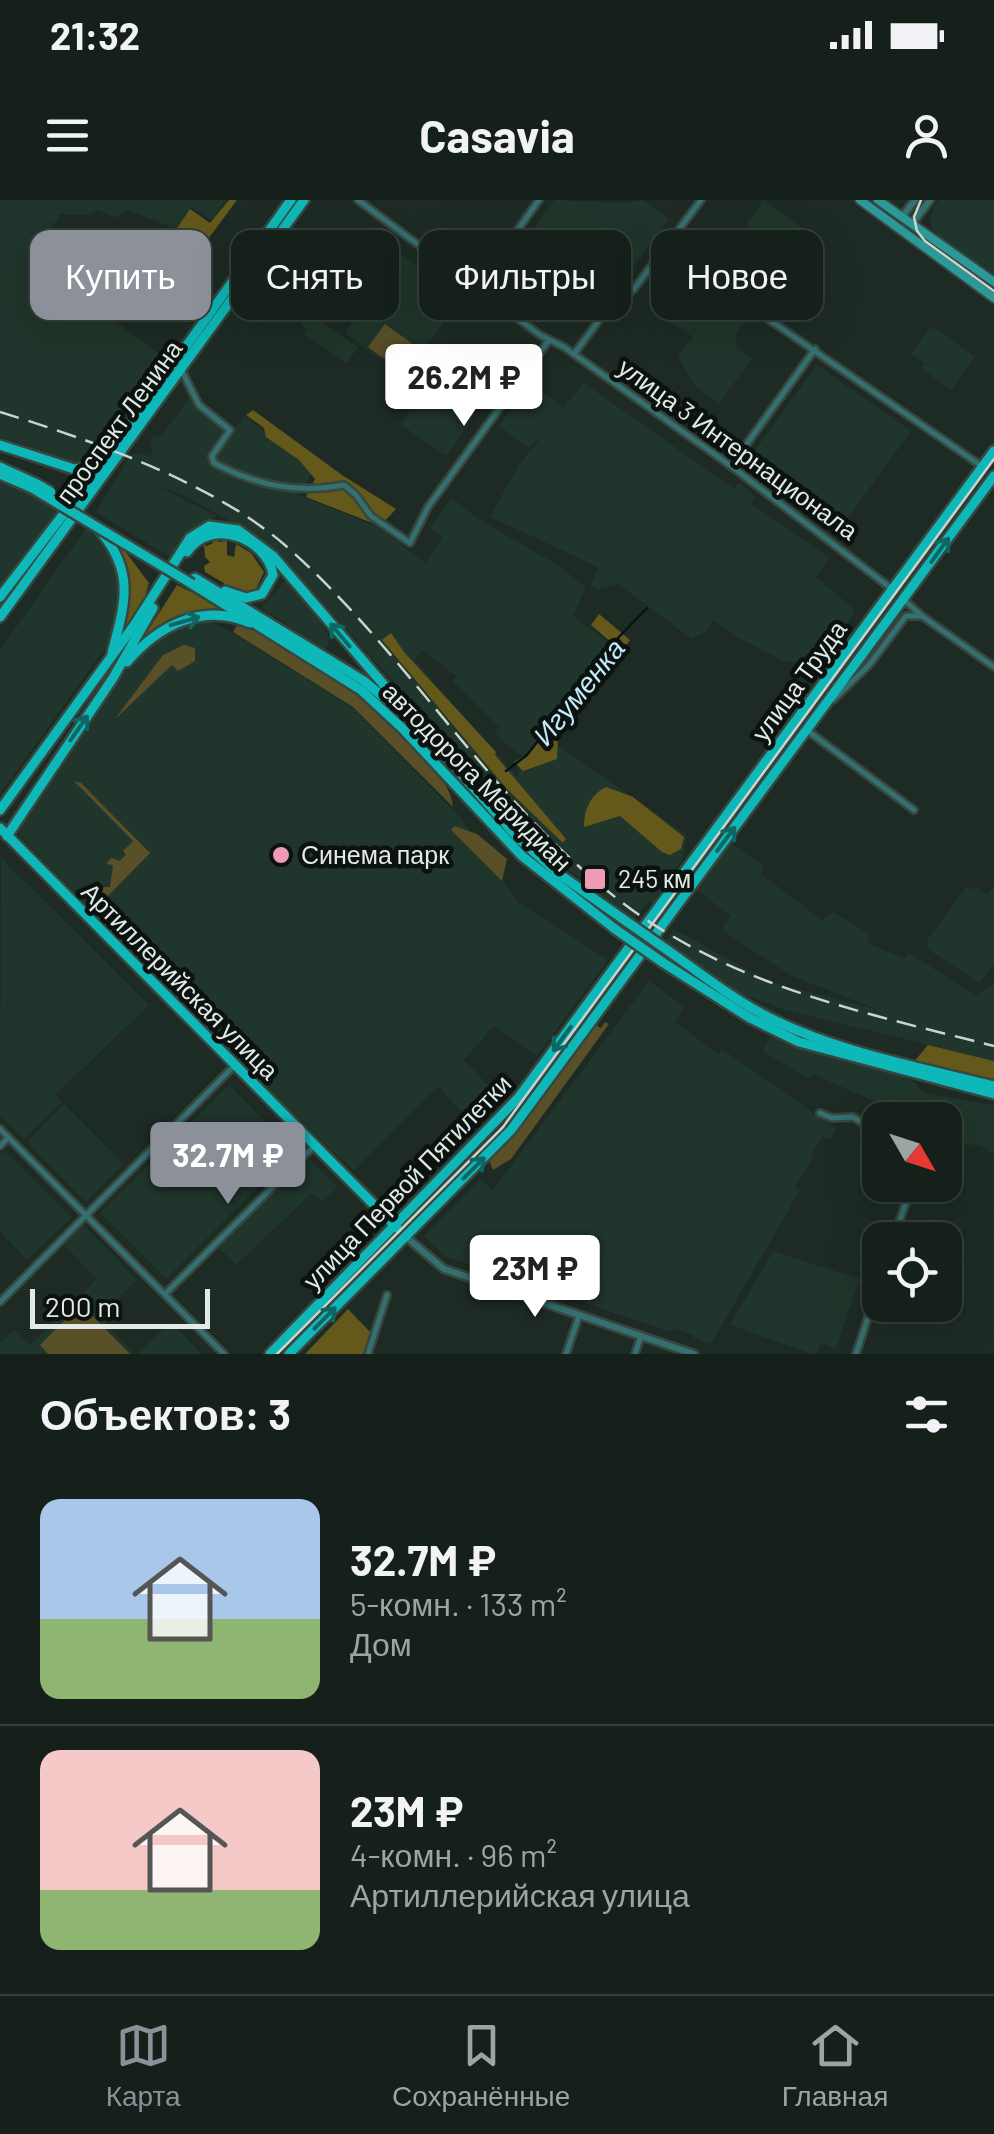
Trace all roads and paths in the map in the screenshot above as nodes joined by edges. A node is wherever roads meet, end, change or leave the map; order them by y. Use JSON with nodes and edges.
{"nodes":[{"id":1,"x":291,"y":200,"type":"edge"},
{"id":2,"x":304,"y":200,"type":"edge"},
{"id":3,"x":358,"y":200,"type":"edge"},
{"id":4,"x":539,"y":200,"type":"edge"},
{"id":5,"x":701,"y":200,"type":"edge"},
{"id":6,"x":860,"y":200,"type":"edge"},
{"id":7,"x":878,"y":200,"type":"edge"},
{"id":8,"x":915,"y":200,"type":"edge"},
{"id":9,"x":930,"y":200,"type":"edge"},
{"id":10,"x":902,"y":217,"type":"junction"},
{"id":11,"x":912,"y":224,"type":"junction"},
{"id":12,"x":896,"y":226,"type":"junction"},
{"id":13,"x":518,"y":230,"type":"edge"},
{"id":14,"x":905,"y":234,"type":"junction"},
{"id":15,"x":419,"y":245,"type":"edge"},
{"id":16,"x":994,"y":282,"type":"edge"},
{"id":17,"x":994,"y":298,"type":"edge"},
{"id":18,"x":521,"y":320,"type":"edge"},
{"id":19,"x":767,"y":320,"type":"edge"},
{"id":20,"x":549,"y":340,"type":"junction"},
{"id":21,"x":815,"y":349,"type":"junction"},
{"id":22,"x":574,"y":354,"type":"junction"},
{"id":23,"x":177,"y":366,"type":"junction"},
{"id":24,"x":0,"y":445,"type":"edge"},
{"id":25,"x":994,"y":451,"type":"edge"},
{"id":26,"x":101,"y":465,"type":"junction"},
{"id":27,"x":731,"y":466,"type":"junction"},
{"id":28,"x":982,"y":467,"type":"junction"},
{"id":29,"x":0,"y":471,"type":"edge"},
{"id":30,"x":994,"y":476,"type":"edge"},
{"id":31,"x":33,"y":485,"type":"junction"},
{"id":32,"x":97,"y":526,"type":"junction"},
{"id":33,"x":193,"y":581,"type":"junction"},
{"id":34,"x":892,"y":589,"type":"junction"},
{"id":35,"x":0,"y":597,"type":"edge"},
{"id":36,"x":903,"y":598,"type":"junction"},
{"id":37,"x":922,"y":616,"type":"junction"},
{"id":38,"x":0,"y":618,"type":"edge"},
{"id":39,"x":275,"y":634,"type":"junction"},
{"id":40,"x":110,"y":661,"type":"junction"},
{"id":41,"x":994,"y":667,"type":"edge"},
{"id":42,"x":101,"y":673,"type":"junction"},
{"id":43,"x":112,"y":680,"type":"junction"},
{"id":44,"x":816,"y":716,"type":"junction"},
{"id":45,"x":806,"y":730,"type":"junction"},
{"id":46,"x":427,"y":735,"type":"junction"},
{"id":47,"x":32,"y":764,"type":"junction"},
{"id":48,"x":47,"y":774,"type":"junction"},
{"id":49,"x":0,"y":810,"type":"edge"},
{"id":50,"x":914,"y":810,"type":"dead end"},
{"id":51,"x":3,"y":836,"type":"edge"},
{"id":52,"x":637,"y":935,"type":"joint"},
{"id":53,"x":648,"y":944,"type":"joint"},
{"id":54,"x":236,"y":1064,"type":"junction"},
{"id":55,"x":994,"y":1086,"type":"edge"},
{"id":56,"x":994,"y":1094,"type":"edge"},
{"id":57,"x":820,"y":1113,"type":"dead end"},
{"id":58,"x":862,"y":1122,"type":"edge"},
{"id":59,"x":0,"y":1129,"type":"edge"},
{"id":60,"x":8,"y":1138,"type":"junction"},
{"id":61,"x":315,"y":1145,"type":"junction"},
{"id":62,"x":0,"y":1146,"type":"edge"},
{"id":63,"x":85,"y":1214,"type":"junction"},
{"id":64,"x":395,"y":1226,"type":"junction"},
{"id":65,"x":406,"y":1238,"type":"junction"},
{"id":66,"x":164,"y":1294,"type":"junction"},
{"id":67,"x":387,"y":1295,"type":"dead end"},
{"id":68,"x":0,"y":1302,"type":"edge"},
{"id":69,"x":579,"y":1316,"type":"junction"},
{"id":70,"x":867,"y":1322,"type":"edge"},
{"id":71,"x":641,"y":1336,"type":"junction"},
{"id":72,"x":224,"y":1354,"type":"edge"},
{"id":73,"x":270,"y":1354,"type":"edge"},
{"id":74,"x":289,"y":1354,"type":"edge"},
{"id":75,"x":368,"y":1354,"type":"edge"},
{"id":76,"x":566,"y":1354,"type":"edge"},
{"id":77,"x":635,"y":1354,"type":"edge"},
{"id":78,"x":694,"y":1354,"type":"edge"},
{"id":79,"x":856,"y":1354,"type":"edge"}],
"edges":[{"from":1,"to":23,"type":"main road","name":"проспект Ленина"},
{"from":2,"to":23,"type":"main road","name":"проспект Ленина"},
{"from":3,"to":15,"type":"street","name":"улица 3 Интернационала"},
{"from":4,"to":13,"type":"street"},
{"from":5,"to":22,"type":"street"},
{"from":6,"to":12,"type":"main road"},
{"from":7,"to":10,"type":"main road"},
{"from":8,"to":10,"type":"street"},
{"from":9,"to":11,"type":"street"},
{"from":10,"to":11,"type":"main road"},
{"from":10,"to":12,"type":"main road"},
{"from":11,"to":14,"type":"main road"},
{"from":11,"to":16,"type":"main road"},
{"from":12,"to":14,"type":"main road"},
{"from":14,"to":17,"type":"main road"},
{"from":18,"to":20,"type":"street","name":"улица 3 Интернационала"},
{"from":19,"to":21,"type":"street"},
{"from":20,"to":22,"type":"street","name":"улица 3 Интернационала"},
{"from":20,"to":23,"type":"street"},
{"from":21,"to":27,"type":"street"},
{"from":21,"to":28,"type":"street"},
{"from":22,"to":27,"type":"street","name":"улица 3 Интернационала"},
{"from":23,"to":26,"type":"main road","name":"проспект Ленина"},
{"from":23,"to":38,"type":"main road","name":"проспект Ленина"},
{"from":24,"to":26,"type":"main road"},
{"from":25,"to":28,"type":"main road","name":"улица Труда"},
{"from":26,"to":35,"type":"main road","name":"проспект Ленина"},
{"from":27,"to":34,"type":"street","name":"улица 3 Интернационала"},
{"from":28,"to":30,"type":"main road"},
{"from":28,"to":34,"type":"main road","name":"улица Труда"},
{"from":29,"to":31,"type":"main road","name":"автодорога Меридиан"},
{"from":36,"to":30,"type":"main road","name":"улица Труда","one_way":true},
{"from":31,"to":32,"type":"main road","name":"автодорога Меридиан","bridge":true},
{"from":31,"to":33,"type":"main road","name":"автодорога Меридиан","bridge":true},
{"from":32,"to":33,"type":"main road","name":"автодорога Меридиан","bridge":true},
{"from":32,"to":40,"type":"main road"},
{"from":33,"to":39,"type":"main road","name":"автодорога Меридиан"},
{"from":33,"to":43,"type":"main road"},
{"from":33,"to":46,"type":"main road","name":"автодорога Меридиан"},
{"from":34,"to":36,"type":"main road","name":"улица 3 Интернационала"},
{"from":34,"to":52,"type":"main road","name":"улица Труда"},
{"from":36,"to":37,"type":"street","name":"улица 3 Интернационала"},
{"from":36,"to":44,"type":"main road","name":"улица Труда"},
{"from":37,"to":41,"type":"street","name":"улица 3 Интернационала"},
{"from":37,"to":44,"type":"street"},
{"from":43,"to":39,"type":"main road","one_way":true},
{"from":39,"to":56,"type":"main road","name":"автодорога Меридиан","bridge":true},
{"from":40,"to":42,"type":"main road"},
{"from":46,"to":40,"type":"main road","one_way":true},
{"from":42,"to":43,"type":"main road"},
{"from":42,"to":47,"type":"main road"},
{"from":48,"to":43,"type":"main road","one_way":true},
{"from":44,"to":45,"type":"main road","name":"улица Труда"},
{"from":45,"to":50,"type":"street"},
{"from":53,"to":45,"type":"main road","name":"улица Труда","one_way":true},
{"from":46,"to":55,"type":"main road","name":"автодорога Меридиан","bridge":true},
{"from":47,"to":48,"type":"main road"},
{"from":47,"to":49,"type":"main road"},
{"from":48,"to":51,"type":"main road"},
{"from":51,"to":54,"type":"main road","name":"Артиллерийская улица"},
{"from":52,"to":64,"type":"main road","name":"улица Первой Пятилетки","one_way":true},
{"from":65,"to":53,"type":"main road","name":"улица Первой Пятилетки","one_way":true},
{"from":54,"to":61,"type":"main road","name":"Артиллерийская улица"},
{"from":54,"to":63,"type":"street"},
{"from":57,"to":58,"type":"street"},
{"from":59,"to":60,"type":"street"},
{"from":60,"to":62,"type":"street"},
{"from":60,"to":63,"type":"street"},
{"from":61,"to":64,"type":"main road","name":"Артиллерийская улица"},
{"from":61,"to":66,"type":"street"},
{"from":63,"to":66,"type":"street"},
{"from":63,"to":68,"type":"street"},
{"from":64,"to":65,"type":"main road","name":"Артиллерийская улица"},
{"from":64,"to":73,"type":"main road","name":"улица Первой Пятилетки"},
{"from":65,"to":69,"type":"street","name":"Артиллерийская улица"},
{"from":74,"to":65,"type":"main road","name":"улица Первой Пятилетки","one_way":true},
{"from":66,"to":72,"type":"street"},
{"from":67,"to":75,"type":"street"},
{"from":69,"to":71,"type":"street","name":"Артиллерийская улица"},
{"from":69,"to":76,"type":"street"},
{"from":70,"to":79,"type":"street"},
{"from":71,"to":77,"type":"street"},
{"from":71,"to":78,"type":"street","name":"Артиллерийская улица"}]}
